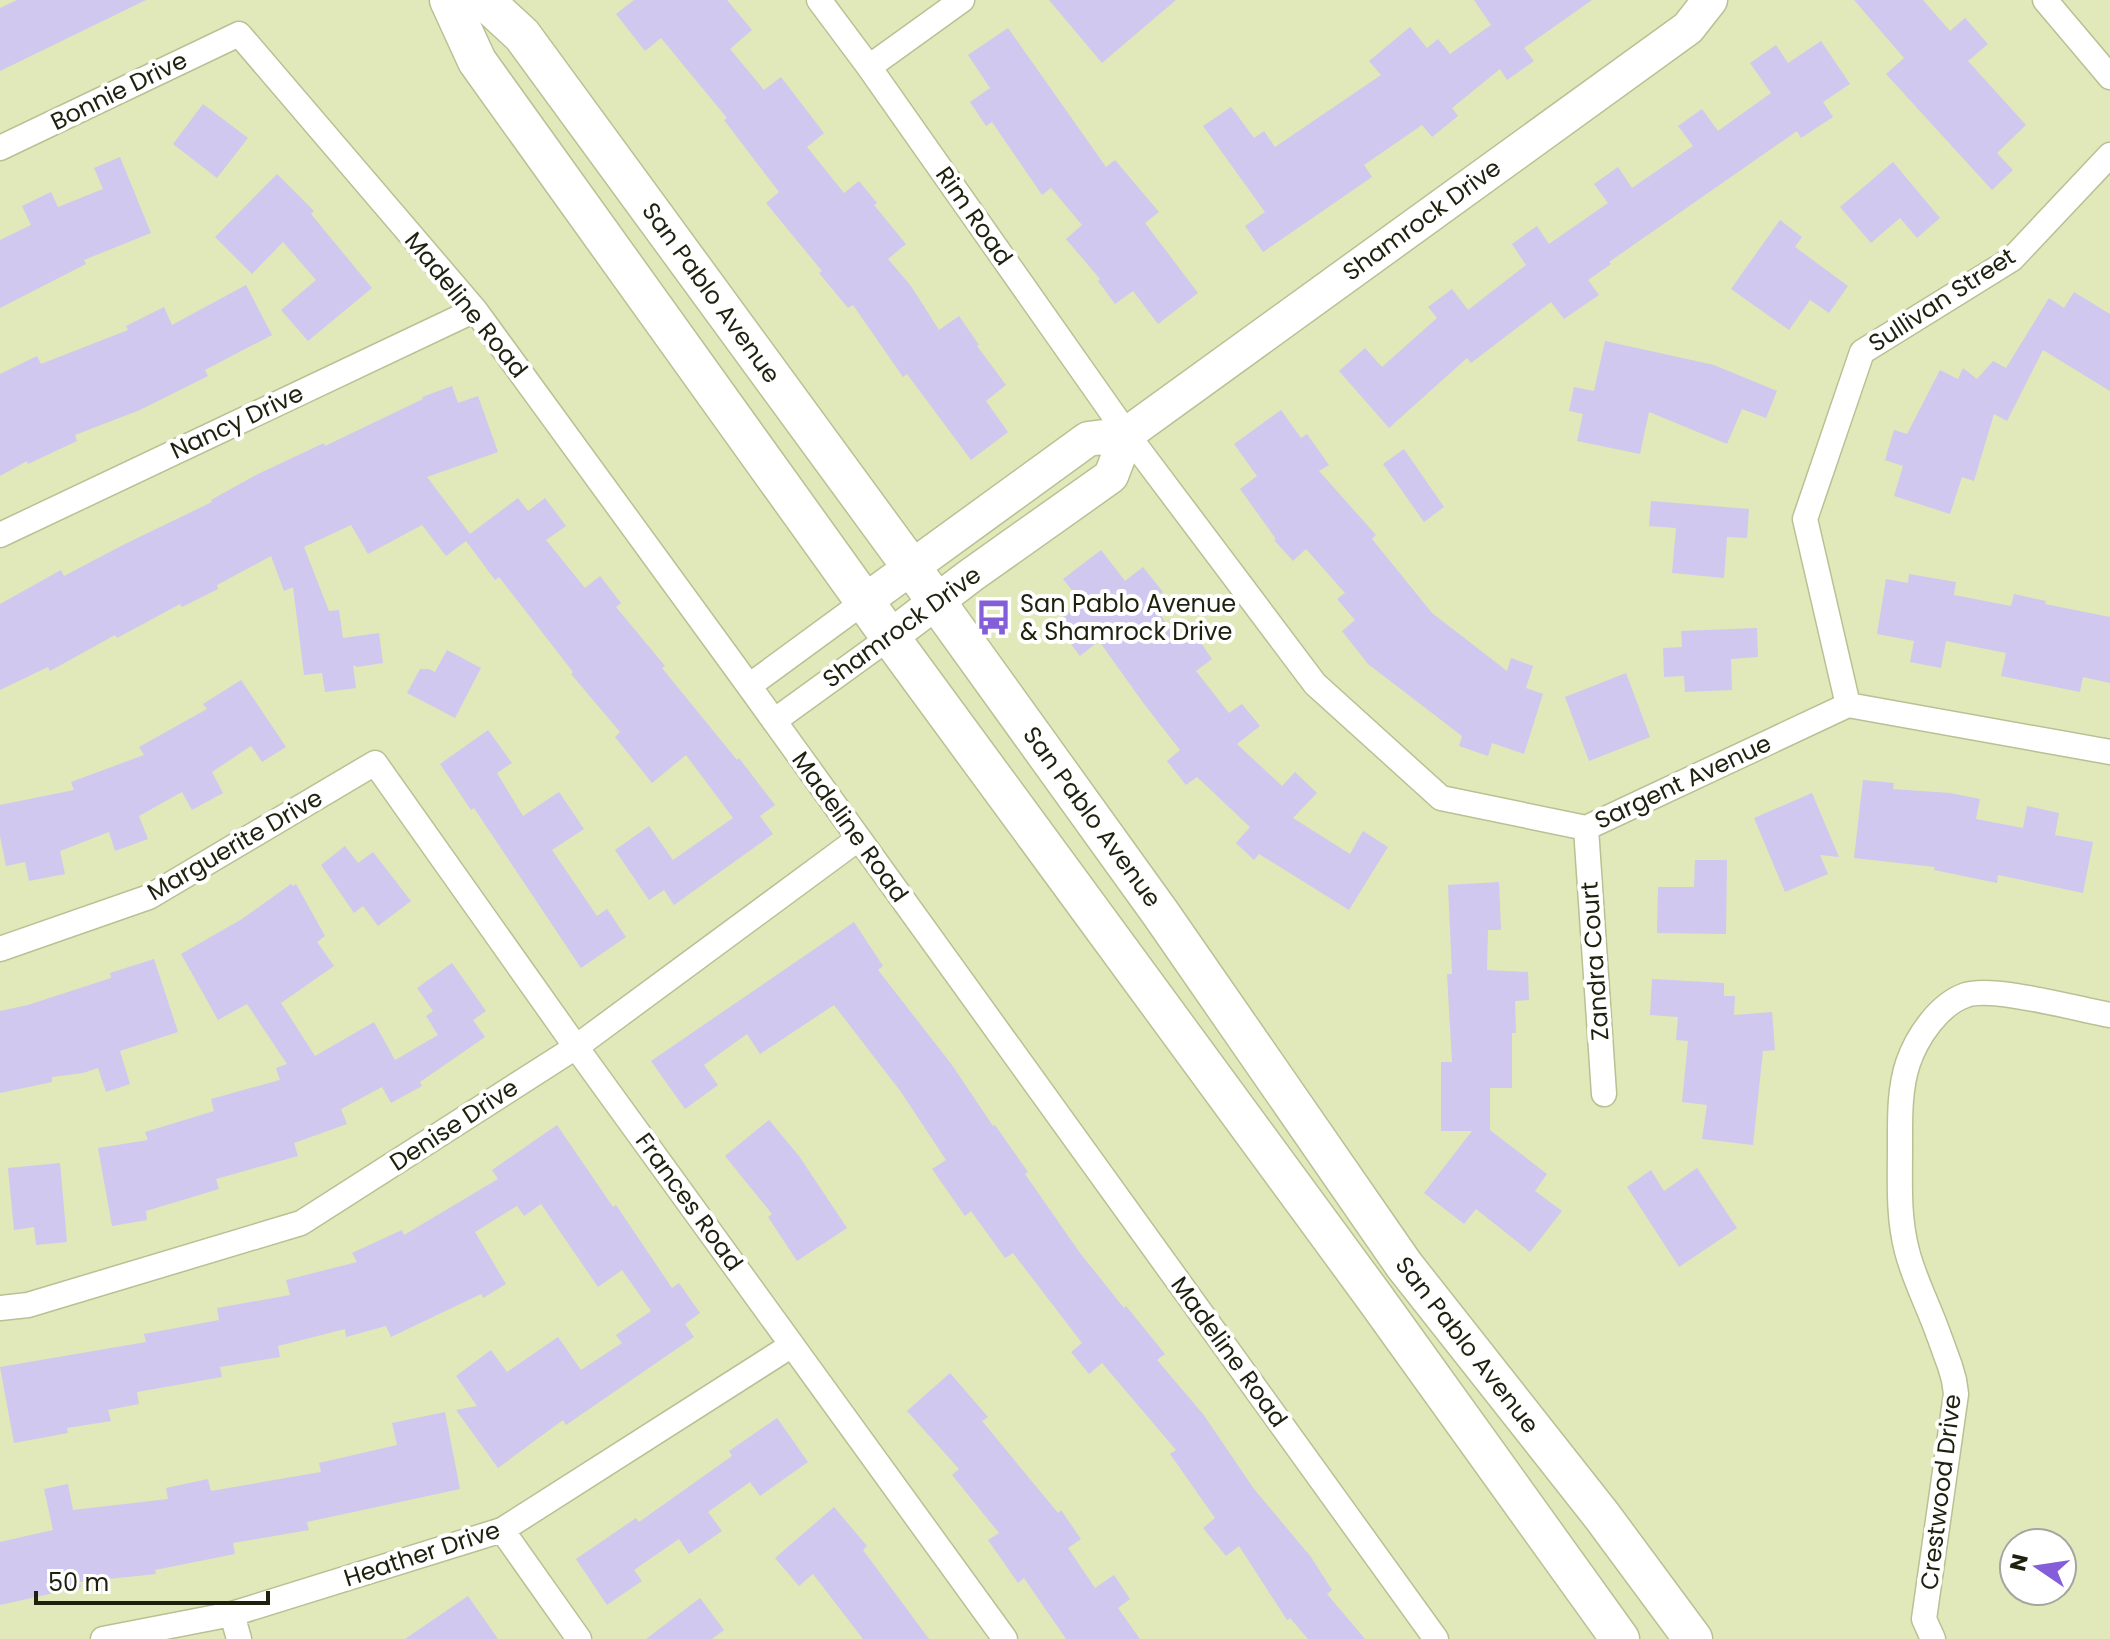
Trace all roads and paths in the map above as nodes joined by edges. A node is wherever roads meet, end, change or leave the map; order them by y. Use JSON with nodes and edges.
{"nodes":[{"id":1,"x":449,"y":0,"type":"edge"},
{"id":2,"x":484,"y":0,"type":"edge"},
{"id":3,"x":819,"y":0,"type":"edge"},
{"id":4,"x":962,"y":0,"type":"edge"},
{"id":5,"x":1710,"y":0,"type":"edge"},
{"id":6,"x":2045,"y":0,"type":"edge"},
{"id":7,"x":239,"y":34,"type":"joint"},
{"id":8,"x":869,"y":67,"type":"junction"},
{"id":9,"x":2110,"y":77,"type":"edge"},
{"id":10,"x":0,"y":148,"type":"edge"},
{"id":11,"x":2110,"y":155,"type":"edge"},
{"id":12,"x":475,"y":310,"type":"junction"},
{"id":13,"x":1127,"y":434,"type":"junction"},
{"id":14,"x":0,"y":535,"type":"edge"},
{"id":15,"x":912,"y":568,"type":"junction"},
{"id":16,"x":865,"y":601,"type":"junction"},
{"id":17,"x":936,"y":602,"type":"junction"},
{"id":18,"x":890,"y":637,"type":"junction"},
{"id":19,"x":749,"y":686,"type":"junction"},
{"id":20,"x":1848,"y":705,"type":"junction"},
{"id":21,"x":774,"y":721,"type":"junction"},
{"id":22,"x":2110,"y":752,"type":"edge"},
{"id":23,"x":375,"y":763,"type":"joint"},
{"id":24,"x":1586,"y":828,"type":"junction"},
{"id":25,"x":858,"y":839,"type":"junction"},
{"id":26,"x":0,"y":949,"type":"edge"},
{"id":27,"x":2110,"y":1015,"type":"edge"},
{"id":28,"x":576,"y":1047,"type":"junction"},
{"id":29,"x":1604,"y":1094,"type":"dead end"},
{"id":30,"x":0,"y":1308,"type":"edge"},
{"id":31,"x":792,"y":1345,"type":"junction"},
{"id":32,"x":502,"y":1530,"type":"junction"},
{"id":33,"x":232,"y":1614,"type":"junction"},
{"id":34,"x":103,"y":1639,"type":"edge"},
{"id":35,"x":239,"y":1639,"type":"edge"},
{"id":36,"x":579,"y":1639,"type":"edge"},
{"id":37,"x":1005,"y":1639,"type":"edge"},
{"id":38,"x":1436,"y":1639,"type":"edge"},
{"id":39,"x":1620,"y":1639,"type":"edge"},
{"id":40,"x":1693,"y":1639,"type":"edge"},
{"id":41,"x":1933,"y":1639,"type":"edge"}],
"edges":[{"from":1,"to":16,"type":"main road","name":"San Pablo Avenue"},
{"from":2,"to":15,"type":"main road","name":"San Pablo Avenue"},
{"from":3,"to":8,"type":"street","name":"Rim Road"},
{"from":4,"to":8,"type":"street"},
{"from":5,"to":13,"type":"street","name":"Shamrock Drive"},
{"from":6,"to":9,"type":"street"},
{"from":7,"to":10,"type":"street","name":"Bonnie Drive"},
{"from":7,"to":12,"type":"street","name":"Madeline Road"},
{"from":8,"to":13,"type":"street","name":"Rim Road"},
{"from":11,"to":20,"type":"street","name":"Sullivan Street"},
{"from":12,"to":14,"type":"street","name":"Nancy Drive"},
{"from":12,"to":19,"type":"street","name":"Madeline Road"},
{"from":13,"to":15,"type":"street","name":"Shamrock Drive"},
{"from":13,"to":17,"type":"street","name":"Shamrock Drive"},
{"from":13,"to":24,"type":"street","name":"Sargent Avenue"},
{"from":15,"to":16,"type":"street","name":"Shamrock Drive"},
{"from":15,"to":17,"type":"main road","name":"San Pablo Avenue"},
{"from":16,"to":18,"type":"main road","name":"San Pablo Avenue"},
{"from":16,"to":19,"type":"street","name":"Shamrock Drive"},
{"from":17,"to":18,"type":"street","name":"Shamrock Drive"},
{"from":17,"to":40,"type":"main road","name":"San Pablo Avenue"},
{"from":18,"to":21,"type":"street","name":"Shamrock Drive"},
{"from":18,"to":39,"type":"main road","name":"San Pablo Avenue"},
{"from":19,"to":21,"type":"street","name":"Madeline Road"},
{"from":20,"to":22,"type":"street"},
{"from":20,"to":24,"type":"street","name":"Sargent Avenue"},
{"from":21,"to":25,"type":"street","name":"Madeline Road"},
{"from":23,"to":26,"type":"street","name":"Marguerite Drive"},
{"from":23,"to":28,"type":"street","name":"Frances Road"},
{"from":24,"to":29,"type":"street","name":"Zandra Court"},
{"from":25,"to":28,"type":"street","name":"Denise Drive"},
{"from":25,"to":38,"type":"street","name":"Madeline Road"},
{"from":27,"to":41,"type":"street","name":"Crestwood Drive"},
{"from":28,"to":30,"type":"street","name":"Denise Drive"},
{"from":28,"to":31,"type":"street","name":"Frances Road"},
{"from":31,"to":32,"type":"street","name":"Heather Drive"},
{"from":31,"to":37,"type":"street","name":"Frances Road"},
{"from":32,"to":33,"type":"street","name":"Heather Drive"},
{"from":32,"to":36,"type":"street"},
{"from":33,"to":34,"type":"street","name":"Heather Drive"},
{"from":33,"to":35,"type":"street"}]}
